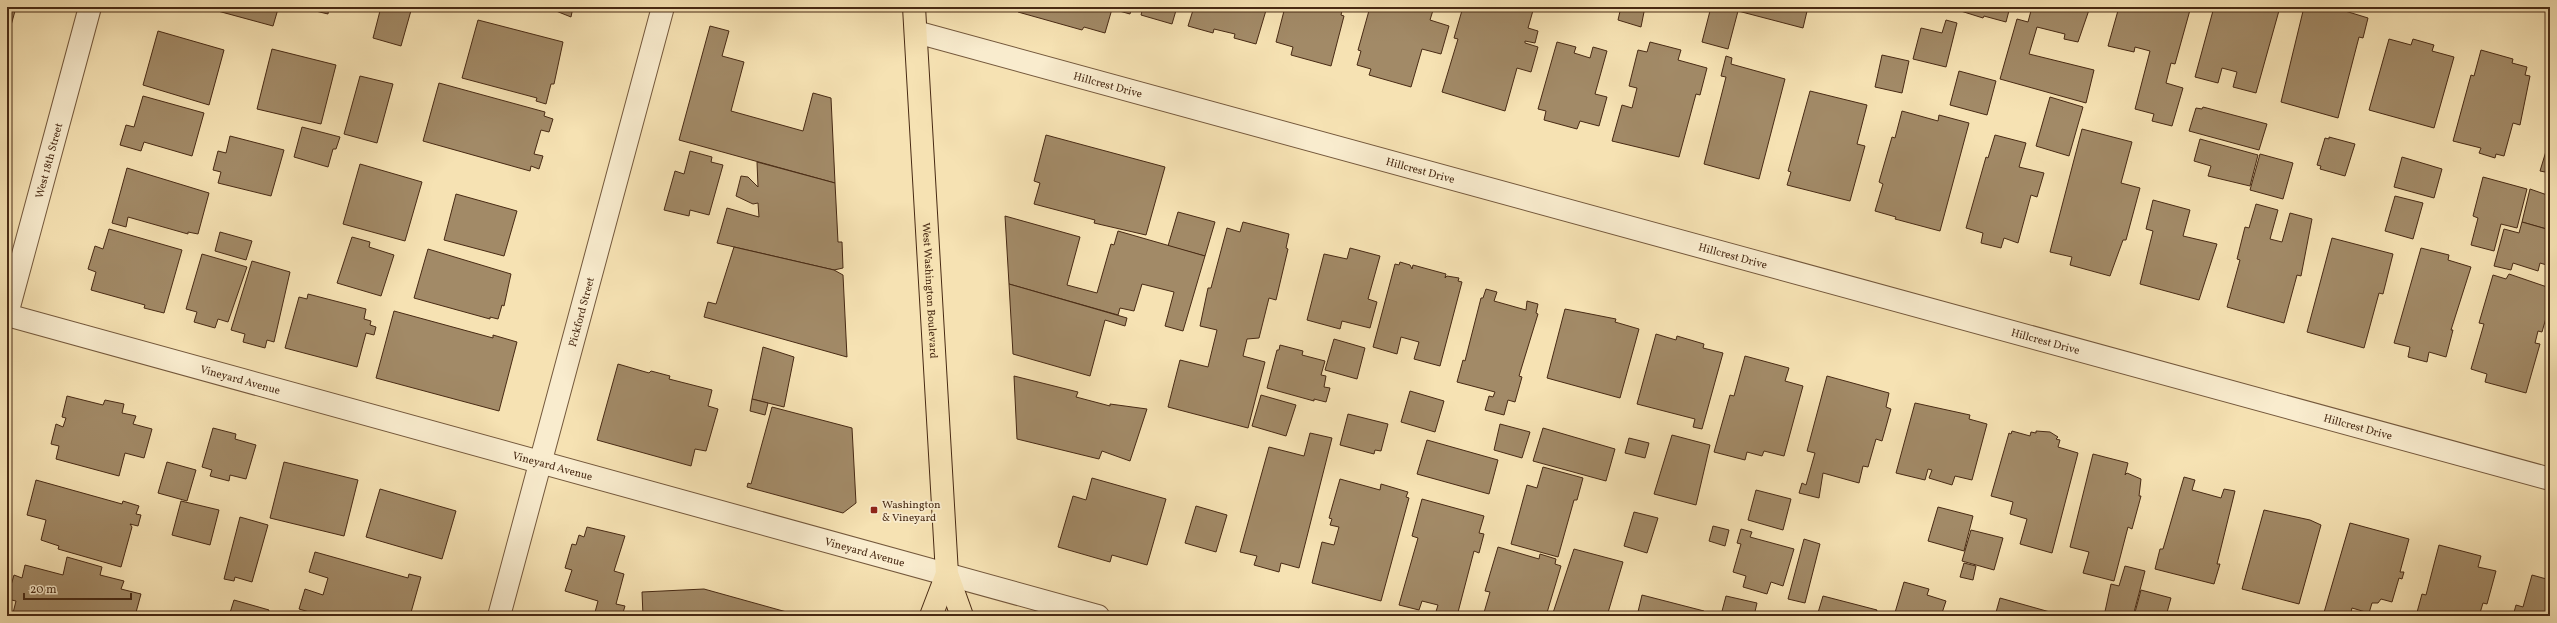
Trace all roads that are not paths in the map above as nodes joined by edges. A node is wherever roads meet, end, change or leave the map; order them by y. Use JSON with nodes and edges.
{"nodes":[{"id":1,"x":90,"y":7,"type":"edge"},
{"id":2,"x":664,"y":7,"type":"edge"},
{"id":3,"x":914,"y":7,"type":"edge"},
{"id":4,"x":916,"y":32,"type":"junction"},
{"id":5,"x":7,"y":315,"type":"edge"},
{"id":6,"x":540,"y":462,"type":"junction"},
{"id":7,"x":2550,"y":479,"type":"edge"},
{"id":8,"x":947,"y":574,"type":"junction"},
{"id":9,"x":499,"y":616,"type":"edge"},
{"id":10,"x":931,"y":616,"type":"edge"},
{"id":11,"x":962,"y":616,"type":"edge"},
{"id":12,"x":1098,"y":616,"type":"edge"}],
"edges":[{"from":1,"to":5,"type":"street","name":"West 18th Street"},
{"from":2,"to":6,"type":"street","name":"Pickford Street"},
{"from":3,"to":4,"type":"main road","name":"West Washington Boulevard"},
{"from":4,"to":7,"type":"street","name":"Hillcrest Drive"},
{"from":4,"to":8,"type":"main road","name":"West Washington Boulevard"},
{"from":5,"to":6,"type":"street","name":"Vineyard Avenue"},
{"from":6,"to":8,"type":"street","name":"Vineyard Avenue"},
{"from":6,"to":9,"type":"street","name":"Pickford Street"},
{"from":8,"to":10,"type":"main road","name":"West Washington Boulevard"},
{"from":8,"to":11,"type":"main road","name":"West Washington Boulevard"},
{"from":8,"to":12,"type":"street","name":"Vineyard Avenue"}]}
